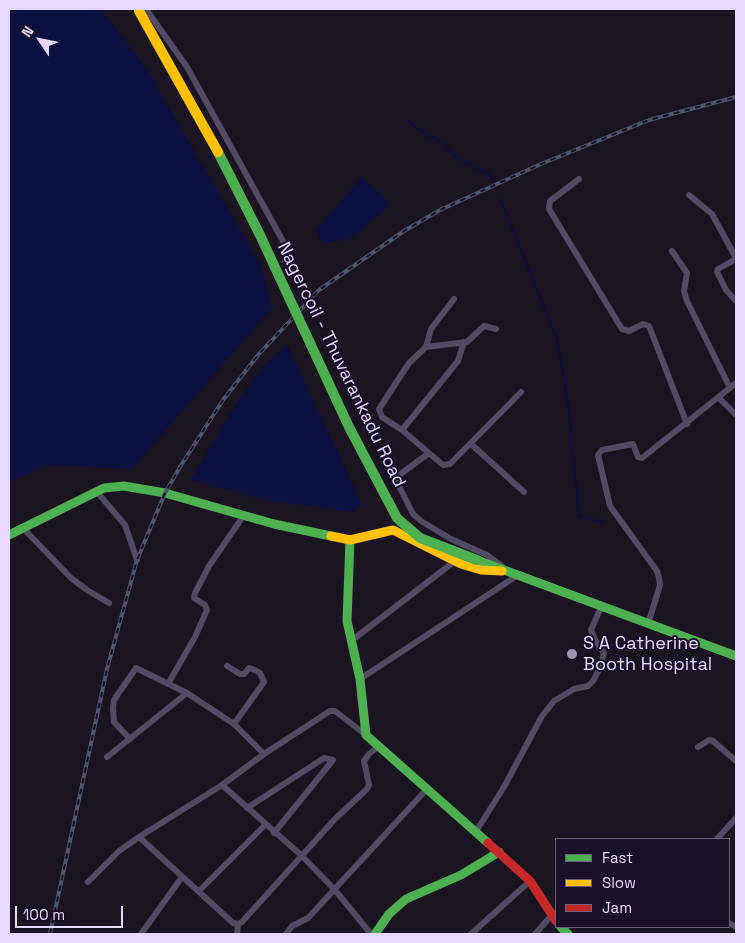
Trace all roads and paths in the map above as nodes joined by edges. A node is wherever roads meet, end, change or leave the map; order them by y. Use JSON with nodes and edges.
{"nodes":[{"id":1,"x":141,"y":10,"type":"edge"},
{"id":2,"x":578,"y":179,"type":"dead end"},
{"id":3,"x":689,"y":195,"type":"dead end"},
{"id":4,"x":672,"y":250,"type":"dead end"},
{"id":5,"x":289,"y":252,"type":"dead end"},
{"id":6,"x":736,"y":258,"type":"edge"},
{"id":7,"x":454,"y":299,"type":"dead end"},
{"id":8,"x":736,"y":301,"type":"edge"},
{"id":9,"x":496,"y":329,"type":"dead end"},
{"id":10,"x":464,"y":342,"type":"junction"},
{"id":11,"x":426,"y":347,"type":"junction"},
{"id":12,"x":736,"y":383,"type":"edge"},
{"id":13,"x":730,"y":388,"type":"junction"},
{"id":14,"x":522,"y":392,"type":"dead end"},
{"id":15,"x":719,"y":398,"type":"junction"},
{"id":16,"x":736,"y":415,"type":"edge"},
{"id":17,"x":687,"y":424,"type":"junction"},
{"id":18,"x":402,"y":430,"type":"junction"},
{"id":19,"x":471,"y":444,"type":"junction"},
{"id":20,"x":429,"y":453,"type":"junction"},
{"id":21,"x":97,"y":492,"type":"junction"},
{"id":22,"x":524,"y":492,"type":"dead end"},
{"id":23,"x":244,"y":516,"type":"junction"},
{"id":24,"x":22,"y":527,"type":"junction"},
{"id":25,"x":9,"y":536,"type":"edge"},
{"id":26,"x":350,"y":540,"type":"junction"},
{"id":27,"x":137,"y":560,"type":"dead end"},
{"id":28,"x":455,"y":561,"type":"junction"},
{"id":29,"x":508,"y":571,"type":"junction"},
{"id":30,"x":518,"y":574,"type":"junction"},
{"id":31,"x":109,"y":603,"type":"dead end"},
{"id":32,"x":601,"y":607,"type":"junction"},
{"id":33,"x":648,"y":624,"type":"junction"},
{"id":34,"x":351,"y":641,"type":"junction"},
{"id":35,"x":736,"y":656,"type":"edge"},
{"id":36,"x":227,"y":666,"type":"dead end"},
{"id":37,"x":360,"y":679,"type":"junction"},
{"id":38,"x":168,"y":684,"type":"junction"},
{"id":39,"x":186,"y":693,"type":"junction"},
{"id":40,"x":234,"y":724,"type":"junction"},
{"id":41,"x":366,"y":735,"type":"junction"},
{"id":42,"x":130,"y":739,"type":"junction"},
{"id":43,"x":378,"y":747,"type":"junction"},
{"id":44,"x":698,"y":747,"type":"dead end"},
{"id":45,"x":264,"y":754,"type":"junction"},
{"id":46,"x":107,"y":757,"type":"dead end"},
{"id":47,"x":736,"y":761,"type":"edge"},
{"id":48,"x":222,"y":785,"type":"junction"},
{"id":49,"x":426,"y":790,"type":"junction"},
{"id":50,"x":247,"y":808,"type":"junction"},
{"id":51,"x":736,"y":818,"type":"edge"},
{"id":52,"x":265,"y":825,"type":"junction"},
{"id":53,"x":274,"y":833,"type":"junction"},
{"id":54,"x":475,"y":833,"type":"junction"},
{"id":55,"x":139,"y":837,"type":"junction"},
{"id":56,"x":718,"y":838,"type":"edge"},
{"id":57,"x":499,"y":852,"type":"junction"},
{"id":58,"x":302,"y":856,"type":"junction"},
{"id":59,"x":182,"y":877,"type":"junction"},
{"id":60,"x":530,"y":880,"type":"junction"},
{"id":61,"x":88,"y":882,"type":"dead end"},
{"id":62,"x":335,"y":890,"type":"junction"},
{"id":63,"x":199,"y":891,"type":"junction"},
{"id":64,"x":554,"y":918,"type":"edge"},
{"id":65,"x":238,"y":924,"type":"junction"},
{"id":66,"x":141,"y":934,"type":"edge"},
{"id":67,"x":237,"y":934,"type":"edge"},
{"id":68,"x":286,"y":934,"type":"edge"},
{"id":69,"x":371,"y":934,"type":"edge"},
{"id":70,"x":375,"y":934,"type":"edge"},
{"id":71,"x":471,"y":934,"type":"edge"},
{"id":72,"x":535,"y":934,"type":"edge"}],
"edges":[{"from":1,"to":5,"type":"street"},
{"from":1,"to":29,"type":"street","name":"Nagercoil - Thuvarankadu Road","bridge":true},
{"from":2,"to":17,"type":"street"},
{"from":3,"to":6,"type":"street"},
{"from":4,"to":13,"type":"street"},
{"from":6,"to":8,"type":"street"},
{"from":7,"to":11,"type":"street"},
{"from":9,"to":10,"type":"street"},
{"from":10,"to":11,"type":"street"},
{"from":10,"to":18,"type":"street"},
{"from":11,"to":18,"type":"street"},
{"from":12,"to":13,"type":"street"},
{"from":13,"to":15,"type":"street"},
{"from":14,"to":19,"type":"street"},
{"from":15,"to":16,"type":"street"},
{"from":15,"to":17,"type":"street"},
{"from":17,"to":33,"type":"street"},
{"from":18,"to":20,"type":"street"},
{"from":19,"to":20,"type":"street"},
{"from":19,"to":22,"type":"street"},
{"from":20,"to":29,"type":"street"},
{"from":21,"to":23,"type":"street"},
{"from":21,"to":24,"type":"street"},
{"from":21,"to":27,"type":"street"},
{"from":23,"to":26,"type":"street"},
{"from":23,"to":38,"type":"street"},
{"from":24,"to":25,"type":"street"},
{"from":24,"to":31,"type":"street"},
{"from":26,"to":28,"type":"street"},
{"from":26,"to":34,"type":"street"},
{"from":28,"to":29,"type":"street"},
{"from":28,"to":34,"type":"street"},
{"from":29,"to":30,"type":"street","name":"Nagercoil - Thuvarankadu Road"},
{"from":30,"to":32,"type":"street","name":"Nagercoil - Thuvarankadu Road"},
{"from":30,"to":37,"type":"street"},
{"from":32,"to":33,"type":"street","name":"Nagercoil - Thuvarankadu Road"},
{"from":32,"to":54,"type":"street"},
{"from":33,"to":35,"type":"street","name":"Nagercoil - Thuvarankadu Road"},
{"from":34,"to":37,"type":"street"},
{"from":36,"to":40,"type":"street"},
{"from":37,"to":41,"type":"street"},
{"from":38,"to":39,"type":"street"},
{"from":38,"to":42,"type":"street"},
{"from":39,"to":40,"type":"street"},
{"from":39,"to":42,"type":"street"},
{"from":40,"to":45,"type":"street"},
{"from":41,"to":43,"type":"street"},
{"from":41,"to":45,"type":"street"},
{"from":42,"to":46,"type":"street"},
{"from":43,"to":49,"type":"street"},
{"from":43,"to":58,"type":"street"},
{"from":44,"to":47,"type":"street"},
{"from":45,"to":48,"type":"street"},
{"from":48,"to":50,"type":"street"},
{"from":48,"to":55,"type":"street"},
{"from":49,"to":54,"type":"street"},
{"from":49,"to":62,"type":"street"},
{"from":50,"to":52,"type":"street"},
{"from":50,"to":53,"type":"street"},
{"from":51,"to":56,"type":"street"},
{"from":52,"to":53,"type":"street"},
{"from":52,"to":63,"type":"street"},
{"from":53,"to":58,"type":"street"},
{"from":54,"to":57,"type":"street"},
{"from":55,"to":59,"type":"street"},
{"from":55,"to":61,"type":"street"},
{"from":57,"to":60,"type":"street"},
{"from":57,"to":70,"type":"street"},
{"from":58,"to":62,"type":"street"},
{"from":58,"to":65,"type":"street"},
{"from":59,"to":63,"type":"street"},
{"from":59,"to":66,"type":"street"},
{"from":60,"to":64,"type":"street"},
{"from":60,"to":71,"type":"street"},
{"from":62,"to":68,"type":"street"},
{"from":62,"to":69,"type":"street"},
{"from":63,"to":65,"type":"street"},
{"from":64,"to":72,"type":"street"},
{"from":65,"to":67,"type":"street"}]}
